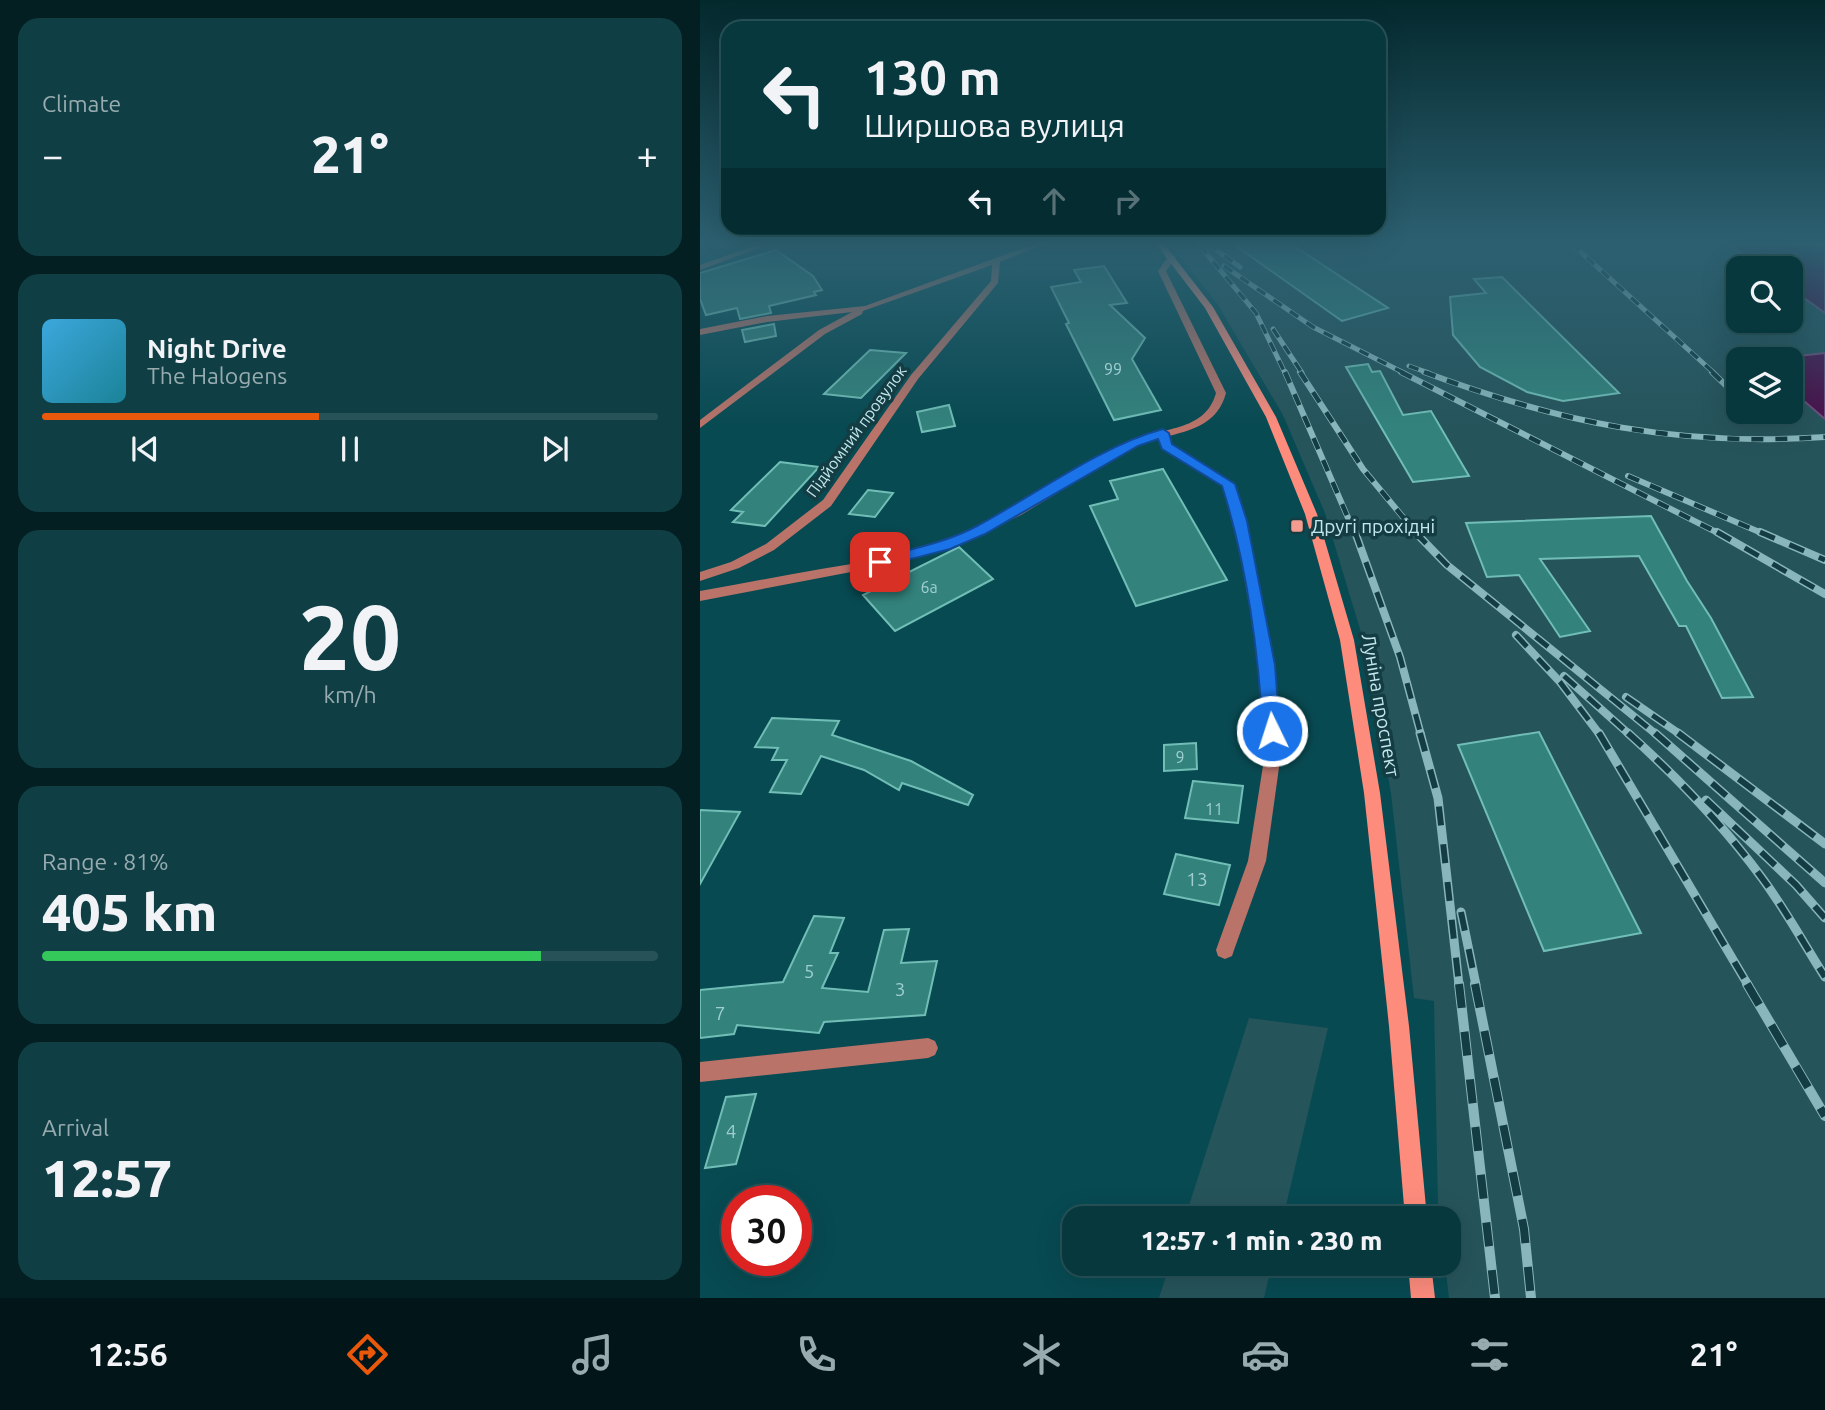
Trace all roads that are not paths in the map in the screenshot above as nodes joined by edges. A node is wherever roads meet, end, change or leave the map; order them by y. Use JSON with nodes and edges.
{"nodes":[{"id":1,"x":878,"y":305,"type":"edge"},
{"id":2,"x":975,"y":305,"type":"edge"},
{"id":3,"x":1178,"y":305,"type":"edge"},
{"id":4,"x":1207,"y":305,"type":"edge"},
{"id":5,"x":866,"y":309,"type":"junction"},
{"id":6,"x":700,"y":332,"type":"edge"},
{"id":7,"x":700,"y":425,"type":"edge"},
{"id":8,"x":1163,"y":433,"type":"junction"},
{"id":9,"x":700,"y":577,"type":"edge"},
{"id":10,"x":700,"y":596,"type":"edge"},
{"id":11,"x":1225,"y":950,"type":"dead end"},
{"id":12,"x":928,"y":1048,"type":"dead end"},
{"id":13,"x":700,"y":1072,"type":"edge"},
{"id":14,"x":1415,"y":1206,"type":"edge"},
{"id":15,"x":1421,"y":1276,"type":"edge"},
{"id":16,"x":1423,"y":1298,"type":"edge"}],
"edges":[{"from":1,"to":5,"type":"street"},
{"from":2,"to":9,"type":"street","name":"Підйомний провулок"},
{"from":3,"to":8,"type":"street"},
{"from":4,"to":14,"type":"street","name":"Луніна проспект"},
{"from":5,"to":6,"type":"street"},
{"from":5,"to":7,"type":"street"},
{"from":8,"to":10,"type":"street"},
{"from":8,"to":11,"type":"street"},
{"from":12,"to":13,"type":"street"},
{"from":15,"to":16,"type":"street"}]}
